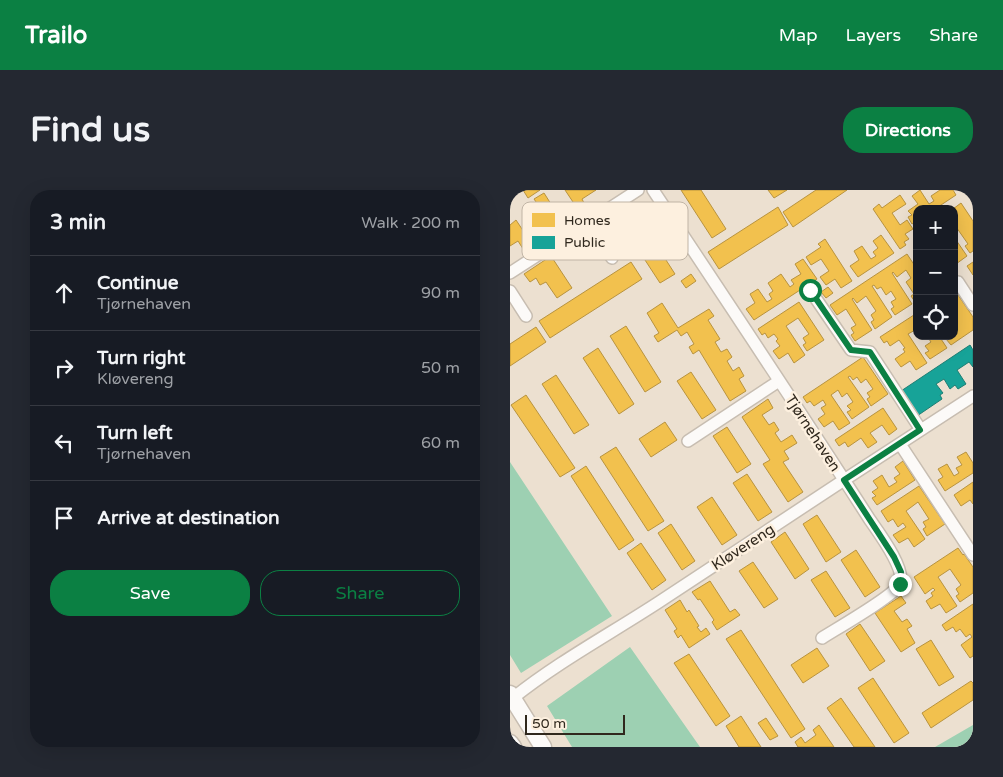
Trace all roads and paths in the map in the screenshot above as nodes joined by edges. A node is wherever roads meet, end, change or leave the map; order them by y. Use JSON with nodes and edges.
{"nodes":[{"id":1,"x":638,"y":190,"type":"edge"},
{"id":2,"x":653,"y":190,"type":"edge"},
{"id":3,"x":620,"y":202,"type":"edge"},
{"id":4,"x":661,"y":202,"type":"edge"},
{"id":5,"x":688,"y":243,"type":"edge"},
{"id":6,"x":530,"y":260,"type":"edge"},
{"id":7,"x":510,"y":273,"type":"edge"},
{"id":8,"x":958,"y":282,"type":"edge"},
{"id":9,"x":810,"y":290,"type":"dead end"},
{"id":10,"x":510,"y":291,"type":"edge"},
{"id":11,"x":973,"y":305,"type":"edge"},
{"id":12,"x":526,"y":316,"type":"dead end"},
{"id":13,"x":779,"y":381,"type":"junction"},
{"id":14,"x":973,"y":396,"type":"edge"},
{"id":15,"x":920,"y":430,"type":"junction"},
{"id":16,"x":688,"y":441,"type":"dead end"},
{"id":17,"x":900,"y":444,"type":"junction"},
{"id":18,"x":844,"y":480,"type":"junction"},
{"id":19,"x":973,"y":555,"type":"edge"},
{"id":20,"x":822,"y":638,"type":"dead end"},
{"id":21,"x":511,"y":698,"type":"edge"},
{"id":22,"x":510,"y":743,"type":"edge"},
{"id":23,"x":513,"y":747,"type":"edge"},
{"id":24,"x":543,"y":747,"type":"edge"}],
"edges":[{"from":1,"to":3,"type":"street"},
{"from":2,"to":4,"type":"street","name":"Tjørnehaven"},
{"from":5,"to":13,"type":"street","name":"Tjørnehaven"},
{"from":6,"to":7,"type":"street"},
{"from":8,"to":11,"type":"street"},
{"from":9,"to":15,"type":"street"},
{"from":10,"to":12,"type":"street"},
{"from":13,"to":16,"type":"street","name":"Tjørnehaven"},
{"from":13,"to":18,"type":"street","name":"Tjørnehaven"},
{"from":14,"to":15,"type":"street","name":"Kløvereng"},
{"from":15,"to":17,"type":"street","name":"Kløvereng"},
{"from":17,"to":18,"type":"street","name":"Kløvereng"},
{"from":17,"to":19,"type":"street"},
{"from":18,"to":20,"type":"street","name":"Tjørnehaven"},
{"from":18,"to":21,"type":"street","name":"Kløvereng"},
{"from":21,"to":24,"type":"main road"},
{"from":22,"to":23,"type":"main road"}]}
